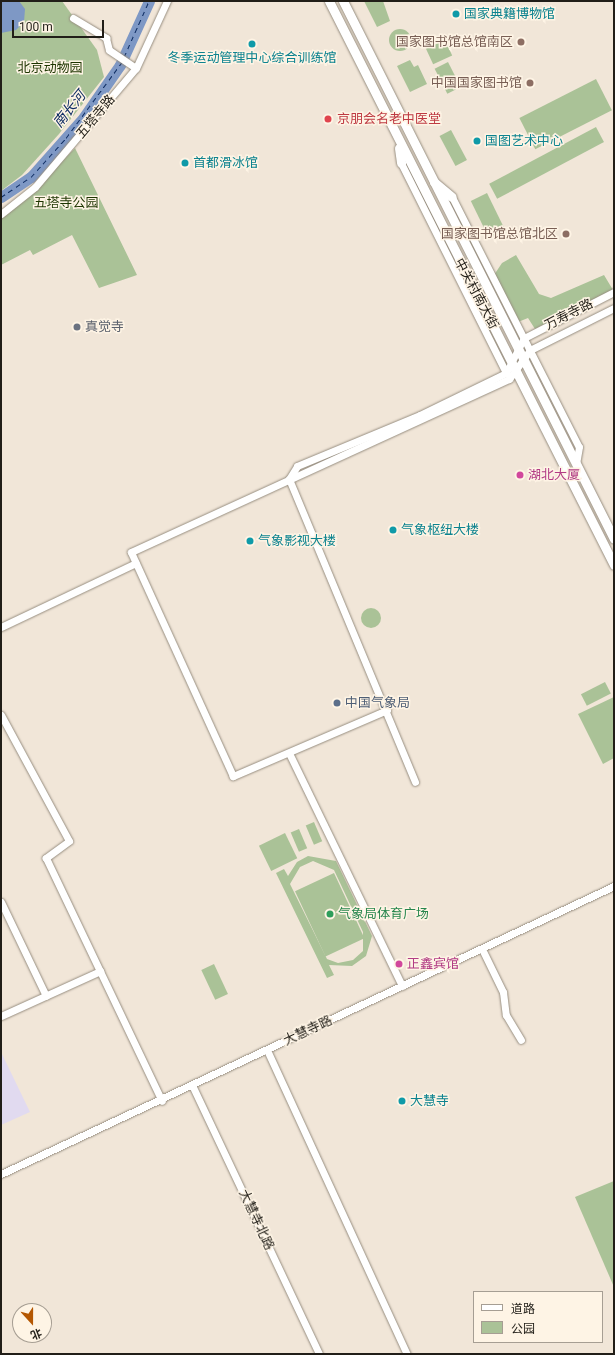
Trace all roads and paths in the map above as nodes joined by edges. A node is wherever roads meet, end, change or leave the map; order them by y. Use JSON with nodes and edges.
{"nodes":[{"id":1,"x":167,"y":1,"type":"edge"},
{"id":2,"x":329,"y":1,"type":"edge"},
{"id":3,"x":343,"y":1,"type":"edge"},
{"id":4,"x":73,"y":18,"type":"dead end"},
{"id":5,"x":136,"y":68,"type":"junction"},
{"id":6,"x":398,"y":140,"type":"junction"},
{"id":7,"x":401,"y":163,"type":"joint"},
{"id":8,"x":430,"y":179,"type":"junction"},
{"id":9,"x":452,"y":197,"type":"joint"},
{"id":10,"x":1,"y":214,"type":"edge"},
{"id":11,"x":437,"y":232,"type":"junction"},
{"id":12,"x":450,"y":244,"type":"junction"},
{"id":13,"x":614,"y":292,"type":"edge"},
{"id":14,"x":614,"y":308,"type":"edge"},
{"id":15,"x":524,"y":338,"type":"junction"},
{"id":16,"x":530,"y":350,"type":"junction"},
{"id":17,"x":518,"y":351,"type":"junction"},
{"id":18,"x":523,"y":360,"type":"junction"},
{"id":19,"x":514,"y":366,"type":"junction"},
{"id":20,"x":508,"y":376,"type":"junction"},
{"id":21,"x":576,"y":464,"type":"junction"},
{"id":22,"x":289,"y":479,"type":"junction"},
{"id":23,"x":614,"y":539,"type":"edge"},
{"id":24,"x":136,"y":563,"type":"junction"},
{"id":25,"x":614,"y":565,"type":"edge"},
{"id":26,"x":1,"y":627,"type":"edge"},
{"id":27,"x":387,"y":710,"type":"junction"},
{"id":28,"x":1,"y":715,"type":"edge"},
{"id":29,"x":289,"y":753,"type":"junction"},
{"id":30,"x":415,"y":782,"type":"dead end"},
{"id":31,"x":614,"y":886,"type":"edge"},
{"id":32,"x":1,"y":902,"type":"edge"},
{"id":33,"x":482,"y":949,"type":"junction"},
{"id":34,"x":100,"y":971,"type":"junction"},
{"id":35,"x":402,"y":986,"type":"junction"},
{"id":36,"x":46,"y":996,"type":"junction"},
{"id":37,"x":1,"y":1016,"type":"edge"},
{"id":38,"x":521,"y":1040,"type":"dead end"},
{"id":39,"x":267,"y":1050,"type":"junction"},
{"id":40,"x":192,"y":1085,"type":"junction"},
{"id":41,"x":162,"y":1101,"type":"junction"},
{"id":42,"x":1,"y":1174,"type":"edge"},
{"id":43,"x":319,"y":1354,"type":"edge"},
{"id":44,"x":407,"y":1354,"type":"edge"}],
"edges":[{"from":1,"to":5,"type":"street","name":"五塔寺路"},
{"from":2,"to":6,"type":"main road","name":"中关村南大街"},
{"from":3,"to":8,"type":"main road","name":"中关村南大街"},
{"from":4,"to":5,"type":"street"},
{"from":5,"to":10,"type":"street","name":"五塔寺路"},
{"from":6,"to":7,"type":"main road"},
{"from":6,"to":12,"type":"main road","name":"中关村南大街"},
{"from":7,"to":11,"type":"street","name":"中关村南大街"},
{"from":8,"to":9,"type":"main road"},
{"from":8,"to":17,"type":"main road","name":"中关村南大街"},
{"from":9,"to":15,"type":"street","name":"中关村南大街"},
{"from":11,"to":12,"type":"main road"},
{"from":11,"to":20,"type":"street","name":"中关村南大街"},
{"from":12,"to":19,"type":"main road","name":"中关村南大街"},
{"from":13,"to":15,"type":"street","name":"万寿寺路"},
{"from":14,"to":16,"type":"street","name":"万寿寺路"},
{"from":15,"to":16,"type":"street","name":"中关村南大街"},
{"from":15,"to":17,"type":"street"},
{"from":16,"to":18,"type":"street"},
{"from":16,"to":21,"type":"street","name":"中关村南大街"},
{"from":17,"to":18,"type":"main road","name":"中关村南大街"},
{"from":17,"to":19,"type":"street"},
{"from":18,"to":19,"type":"street"},
{"from":18,"to":21,"type":"main road","name":"中关村南大街"},
{"from":19,"to":20,"type":"street"},
{"from":19,"to":25,"type":"main road","name":"中关村南大街"},
{"from":20,"to":22,"type":"street"},
{"from":21,"to":23,"type":"main road","name":"中关村南大街"},
{"from":22,"to":24,"type":"street"},
{"from":22,"to":27,"type":"street"},
{"from":24,"to":26,"type":"street"},
{"from":24,"to":29,"type":"street"},
{"from":27,"to":29,"type":"street"},
{"from":27,"to":30,"type":"street"},
{"from":28,"to":34,"type":"street"},
{"from":29,"to":35,"type":"street"},
{"from":31,"to":33,"type":"street","name":"大慧寺路"},
{"from":32,"to":36,"type":"street"},
{"from":33,"to":35,"type":"street","name":"大慧寺路"},
{"from":33,"to":38,"type":"street"},
{"from":34,"to":36,"type":"street"},
{"from":34,"to":41,"type":"street"},
{"from":35,"to":39,"type":"street","name":"大慧寺路"},
{"from":36,"to":37,"type":"street"},
{"from":39,"to":40,"type":"street","name":"大慧寺路"},
{"from":39,"to":44,"type":"street"},
{"from":40,"to":41,"type":"street","name":"大慧寺路"},
{"from":40,"to":43,"type":"street","name":"大慧寺北路"},
{"from":41,"to":42,"type":"street","name":"大慧寺路"}]}
